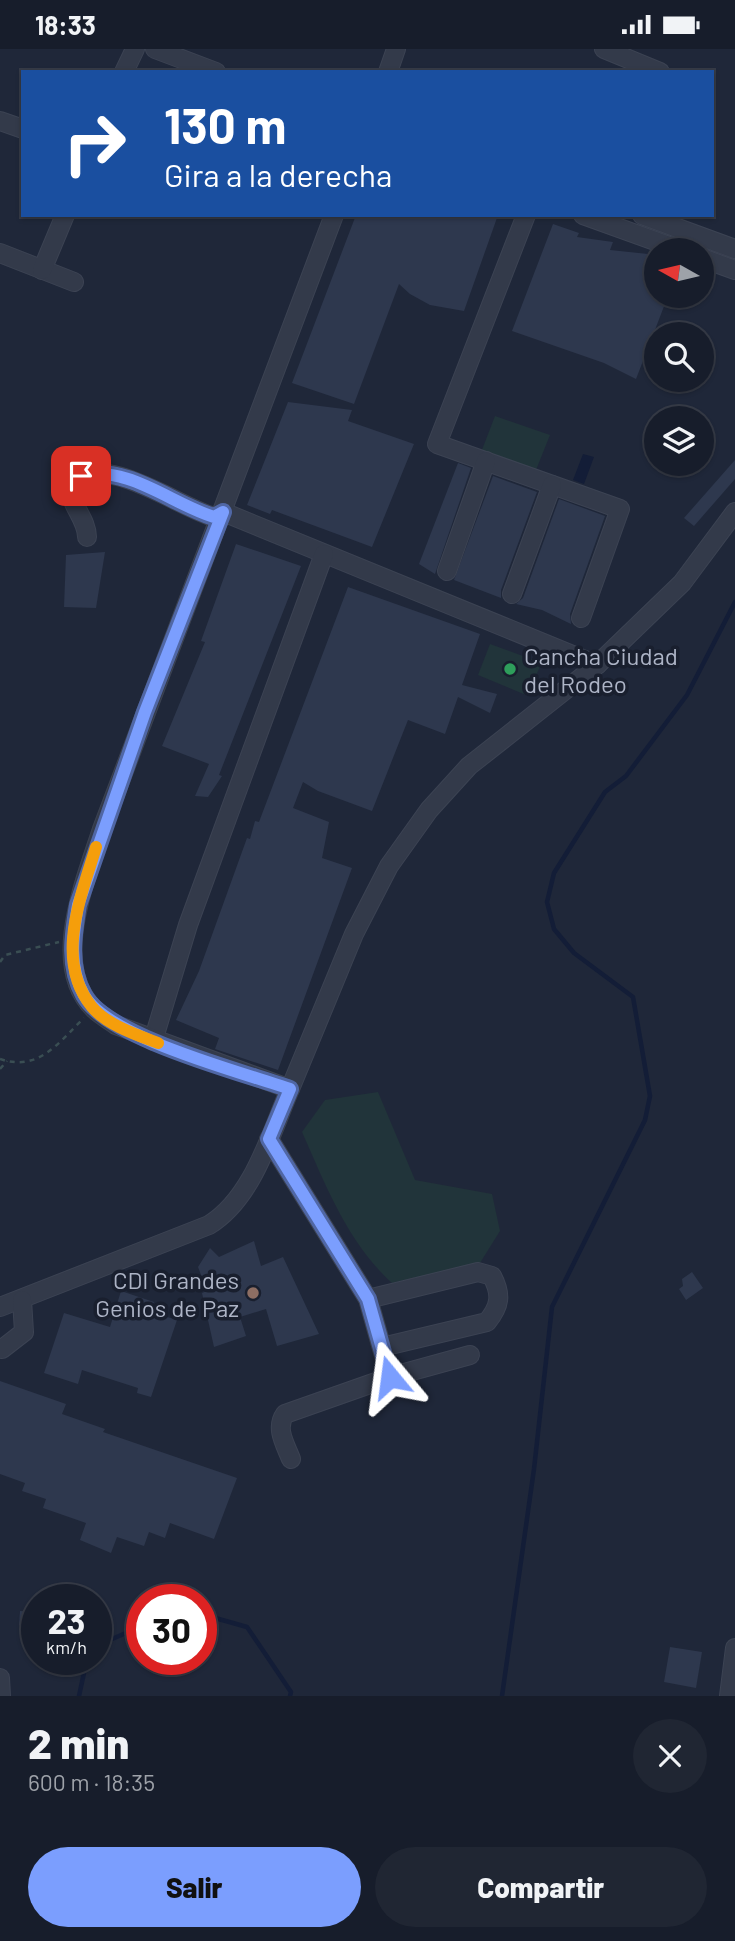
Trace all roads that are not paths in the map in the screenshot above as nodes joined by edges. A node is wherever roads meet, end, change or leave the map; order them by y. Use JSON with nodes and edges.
{"nodes":[{"id":1,"x":135,"y":49,"type":"edge"},
{"id":2,"x":155,"y":49,"type":"edge"},
{"id":3,"x":396,"y":49,"type":"edge"},
{"id":4,"x":604,"y":49,"type":"edge"},
{"id":5,"x":125,"y":70,"type":"edge"},
{"id":6,"x":211,"y":70,"type":"edge"},
{"id":7,"x":389,"y":70,"type":"edge"},
{"id":8,"x":655,"y":70,"type":"edge"},
{"id":9,"x":0,"y":121,"type":"edge"},
{"id":10,"x":21,"y":128,"type":"edge"},
{"id":11,"x":64,"y":217,"type":"edge"},
{"id":12,"x":333,"y":217,"type":"edge"},
{"id":13,"x":525,"y":217,"type":"edge"},
{"id":14,"x":589,"y":217,"type":"edge"},
{"id":15,"x":647,"y":217,"type":"edge"},
{"id":16,"x":647,"y":238,"type":"edge"},
{"id":17,"x":735,"y":249,"type":"edge"},
{"id":18,"x":0,"y":253,"type":"edge"},
{"id":19,"x":714,"y":262,"type":"edge"},
{"id":20,"x":42,"y":270,"type":"junction"},
{"id":21,"x":735,"y":270,"type":"edge"},
{"id":22,"x":74,"y":282,"type":"dead end"},
{"id":23,"x":486,"y":461,"type":"junction"},
{"id":24,"x":552,"y":485,"type":"junction"},
{"id":25,"x":223,"y":512,"type":"junction"},
{"id":26,"x":735,"y":512,"type":"edge"},
{"id":27,"x":87,"y":537,"type":"dead end"},
{"id":28,"x":324,"y":554,"type":"junction"},
{"id":29,"x":447,"y":571,"type":"dead end"},
{"id":30,"x":512,"y":594,"type":"dead end"},
{"id":31,"x":581,"y":618,"type":"dead end"},
{"id":32,"x":597,"y":665,"type":"junction"},
{"id":33,"x":153,"y":1041,"type":"junction"},
{"id":34,"x":290,"y":1089,"type":"junction"},
{"id":35,"x":269,"y":1139,"type":"junction"},
{"id":36,"x":368,"y":1299,"type":"junction"},
{"id":37,"x":22,"y":1300,"type":"junction"},
{"id":38,"x":0,"y":1307,"type":"edge"},
{"id":39,"x":382,"y":1347,"type":"junction"},
{"id":40,"x":2,"y":1349,"type":"dead end"},
{"id":41,"x":470,"y":1355,"type":"dead end"},
{"id":42,"x":390,"y":1377,"type":"junction"},
{"id":43,"x":291,"y":1459,"type":"dead end"},
{"id":44,"x":735,"y":1648,"type":"edge"},
{"id":45,"x":0,"y":1678,"type":"edge"},
{"id":46,"x":1,"y":1696,"type":"edge"},
{"id":47,"x":729,"y":1696,"type":"edge"}],
"edges":[{"from":1,"to":5,"type":"street"},
{"from":2,"to":6,"type":"street"},
{"from":3,"to":7,"type":"street"},
{"from":4,"to":8,"type":"street"},
{"from":9,"to":10,"type":"street"},
{"from":11,"to":20,"type":"street"},
{"from":12,"to":25,"type":"street"},
{"from":13,"to":23,"type":"street"},
{"from":14,"to":16,"type":"street"},
{"from":15,"to":17,"type":"street"},
{"from":18,"to":20,"type":"street"},
{"from":19,"to":21,"type":"street"},
{"from":20,"to":22,"type":"street"},
{"from":23,"to":24,"type":"street"},
{"from":23,"to":29,"type":"street"},
{"from":24,"to":30,"type":"street"},
{"from":24,"to":31,"type":"street"},
{"from":25,"to":27,"type":"street"},
{"from":25,"to":28,"type":"street"},
{"from":25,"to":33,"type":"street"},
{"from":26,"to":32,"type":"street"},
{"from":28,"to":32,"type":"street"},
{"from":28,"to":33,"type":"street"},
{"from":32,"to":34,"type":"street"},
{"from":33,"to":34,"type":"street"},
{"from":34,"to":35,"type":"street"},
{"from":35,"to":36,"type":"street"},
{"from":35,"to":37,"type":"street"},
{"from":36,"to":39,"type":"street"},
{"from":36,"to":39,"type":"street"},
{"from":37,"to":38,"type":"street"},
{"from":37,"to":40,"type":"street"},
{"from":39,"to":42,"type":"street"},
{"from":41,"to":42,"type":"street"},
{"from":42,"to":43,"type":"street"},
{"from":44,"to":47,"type":"street"},
{"from":45,"to":46,"type":"street"}]}
